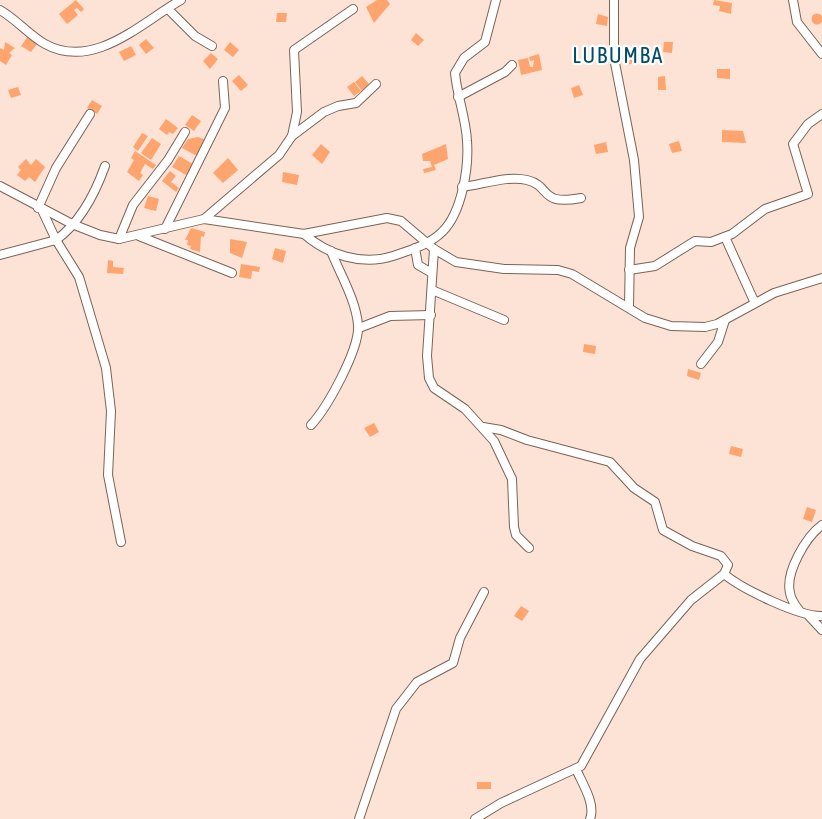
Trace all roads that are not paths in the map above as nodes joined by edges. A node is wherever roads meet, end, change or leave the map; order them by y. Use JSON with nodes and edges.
{"nodes":[{"id":1,"x":181,"y":0,"type":"edge"},
{"id":2,"x":496,"y":0,"type":"edge"},
{"id":3,"x":614,"y":0,"type":"edge"},
{"id":4,"x":793,"y":0,"type":"edge"},
{"id":5,"x":168,"y":9,"type":"junction"},
{"id":6,"x":352,"y":9,"type":"dead end"},
{"id":7,"x":0,"y":10,"type":"edge"},
{"id":8,"x":212,"y":46,"type":"dead end"},
{"id":9,"x":822,"y":54,"type":"edge"},
{"id":10,"x":512,"y":65,"type":"dead end"},
{"id":11,"x":222,"y":81,"type":"dead end"},
{"id":12,"x":376,"y":84,"type":"dead end"},
{"id":13,"x":458,"y":97,"type":"junction"},
{"id":14,"x":90,"y":114,"type":"dead end"},
{"id":15,"x":822,"y":114,"type":"edge"},
{"id":16,"x":185,"y":132,"type":"dead end"},
{"id":17,"x":292,"y":135,"type":"junction"},
{"id":18,"x":105,"y":165,"type":"dead end"},
{"id":19,"x":0,"y":186,"type":"edge"},
{"id":20,"x":462,"y":187,"type":"junction"},
{"id":21,"x":581,"y":198,"type":"dead end"},
{"id":22,"x":40,"y":209,"type":"junction"},
{"id":23,"x":204,"y":219,"type":"junction"},
{"id":24,"x":72,"y":224,"type":"junction"},
{"id":25,"x":165,"y":229,"type":"junction"},
{"id":26,"x":304,"y":234,"type":"junction"},
{"id":27,"x":138,"y":236,"type":"junction"},
{"id":28,"x":725,"y":237,"type":"junction"},
{"id":29,"x":119,"y":239,"type":"junction"},
{"id":30,"x":56,"y":240,"type":"junction"},
{"id":31,"x":427,"y":244,"type":"junction"},
{"id":32,"x":415,"y":248,"type":"junction"},
{"id":33,"x":434,"y":249,"type":"junction"},
{"id":34,"x":331,"y":251,"type":"junction"},
{"id":35,"x":0,"y":255,"type":"edge"},
{"id":36,"x":629,"y":270,"type":"junction"},
{"id":37,"x":232,"y":273,"type":"dead end"},
{"id":38,"x":432,"y":273,"type":"junction"},
{"id":39,"x":822,"y":278,"type":"edge"},
{"id":40,"x":432,"y":290,"type":"junction"},
{"id":41,"x":754,"y":301,"type":"junction"},
{"id":42,"x":629,"y":308,"type":"junction"},
{"id":43,"x":431,"y":315,"type":"junction"},
{"id":44,"x":504,"y":320,"type":"dead end"},
{"id":45,"x":725,"y":320,"type":"junction"},
{"id":46,"x":358,"y":328,"type":"junction"},
{"id":47,"x":701,"y":364,"type":"dead end"},
{"id":48,"x":311,"y":425,"type":"dead end"},
{"id":49,"x":483,"y":427,"type":"junction"},
{"id":50,"x":822,"y":525,"type":"edge"},
{"id":51,"x":121,"y":542,"type":"dead end"},
{"id":52,"x":529,"y":548,"type":"dead end"},
{"id":53,"x":724,"y":574,"type":"junction"},
{"id":54,"x":484,"y":592,"type":"dead end"},
{"id":55,"x":800,"y":611,"type":"junction"},
{"id":56,"x":809,"y":616,"type":"junction"},
{"id":57,"x":822,"y":616,"type":"edge"},
{"id":58,"x":822,"y":630,"type":"edge"},
{"id":59,"x":576,"y":769,"type":"junction"},
{"id":60,"x":358,"y":819,"type":"edge"},
{"id":61,"x":475,"y":819,"type":"edge"},
{"id":62,"x":590,"y":819,"type":"edge"}],
"edges":[{"from":1,"to":5,"type":"street"},
{"from":2,"to":13,"type":"street"},
{"from":3,"to":36,"type":"street"},
{"from":4,"to":9,"type":"street"},
{"from":5,"to":7,"type":"street"},
{"from":5,"to":8,"type":"street"},
{"from":6,"to":17,"type":"street"},
{"from":10,"to":13,"type":"street"},
{"from":11,"to":25,"type":"street"},
{"from":12,"to":17,"type":"street"},
{"from":13,"to":20,"type":"street"},
{"from":14,"to":22,"type":"street"},
{"from":15,"to":28,"type":"street"},
{"from":16,"to":29,"type":"street"},
{"from":17,"to":23,"type":"street"},
{"from":18,"to":24,"type":"street"},
{"from":19,"to":22,"type":"street"},
{"from":20,"to":21,"type":"street"},
{"from":20,"to":31,"type":"street"},
{"from":22,"to":24,"type":"street"},
{"from":22,"to":30,"type":"street"},
{"from":23,"to":25,"type":"street"},
{"from":23,"to":26,"type":"street"},
{"from":24,"to":29,"type":"street"},
{"from":24,"to":30,"type":"street"},
{"from":25,"to":27,"type":"street"},
{"from":26,"to":31,"type":"street"},
{"from":26,"to":34,"type":"street"},
{"from":27,"to":29,"type":"street"},
{"from":27,"to":37,"type":"street"},
{"from":28,"to":36,"type":"street"},
{"from":28,"to":41,"type":"street"},
{"from":30,"to":35,"type":"street"},
{"from":30,"to":51,"type":"street"},
{"from":31,"to":32,"type":"street"},
{"from":31,"to":33,"type":"street"},
{"from":32,"to":34,"type":"street"},
{"from":32,"to":38,"type":"street"},
{"from":33,"to":38,"type":"street"},
{"from":33,"to":42,"type":"street"},
{"from":34,"to":46,"type":"street"},
{"from":36,"to":42,"type":"street"},
{"from":38,"to":40,"type":"street"},
{"from":39,"to":41,"type":"street"},
{"from":40,"to":43,"type":"street"},
{"from":40,"to":44,"type":"street"},
{"from":41,"to":45,"type":"street"},
{"from":42,"to":45,"type":"street"},
{"from":43,"to":46,"type":"street"},
{"from":43,"to":49,"type":"street"},
{"from":45,"to":47,"type":"street"},
{"from":46,"to":48,"type":"street"},
{"from":49,"to":52,"type":"street"},
{"from":49,"to":53,"type":"street"},
{"from":50,"to":55,"type":"street"},
{"from":53,"to":55,"type":"street"},
{"from":53,"to":59,"type":"street"},
{"from":54,"to":60,"type":"street"},
{"from":55,"to":56,"type":"street"},
{"from":56,"to":57,"type":"street"},
{"from":56,"to":58,"type":"street"},
{"from":59,"to":61,"type":"street"},
{"from":59,"to":62,"type":"street"}]}
